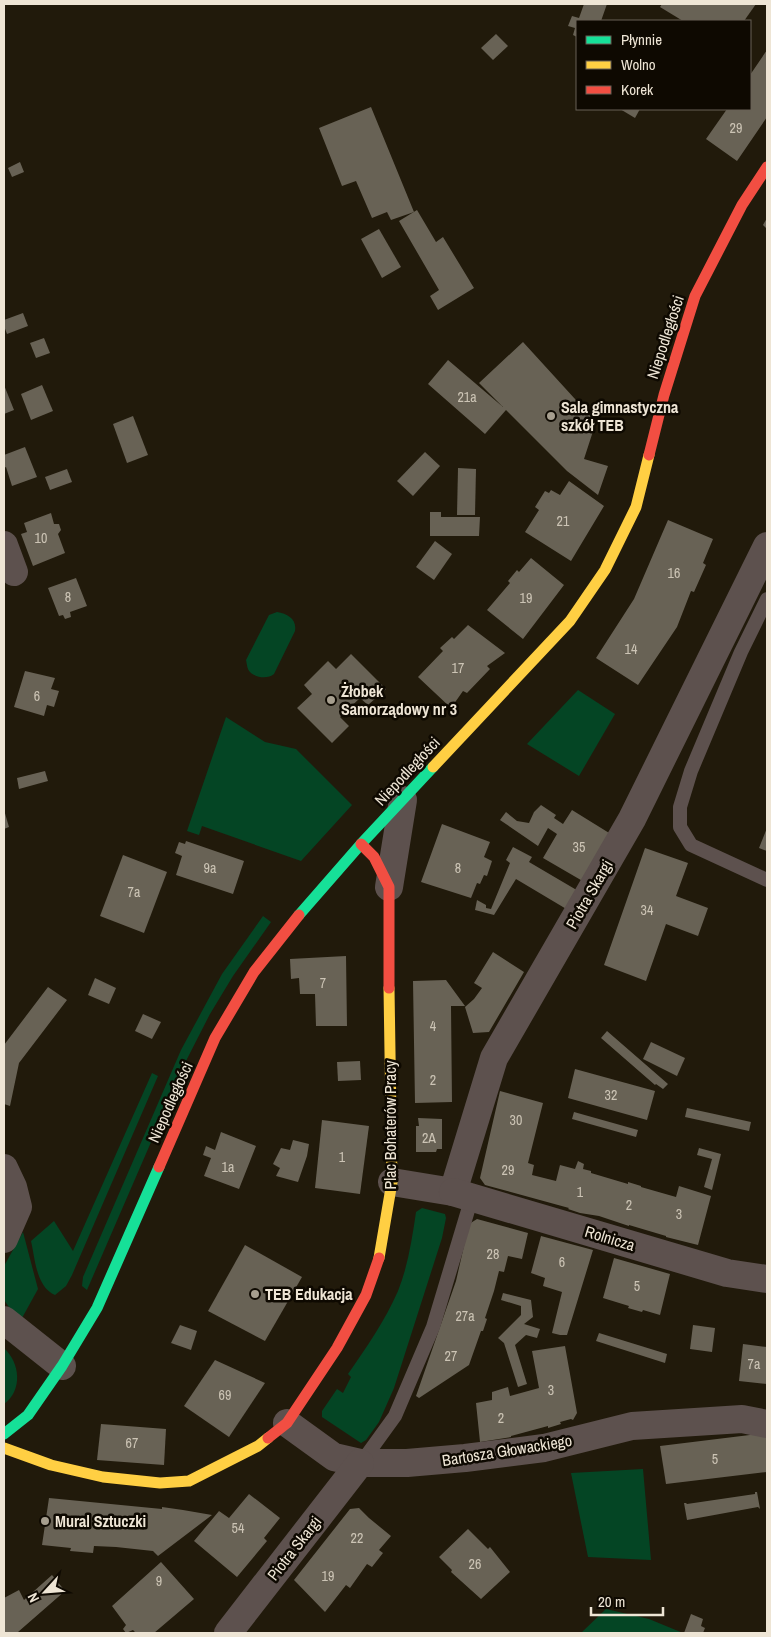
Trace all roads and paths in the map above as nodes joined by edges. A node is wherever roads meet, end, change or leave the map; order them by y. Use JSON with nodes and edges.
{"nodes":[{"id":1,"x":767,"y":167,"type":"edge"},
{"id":2,"x":4,"y":545,"type":"edge"},
{"id":3,"x":767,"y":546,"type":"edge"},
{"id":4,"x":14,"y":572,"type":"dead end"},
{"id":5,"x":767,"y":599,"type":"edge"},
{"id":6,"x":403,"y":800,"type":"junction"},
{"id":7,"x":361,"y":844,"type":"junction"},
{"id":8,"x":767,"y":880,"type":"edge"},
{"id":9,"x":390,"y":887,"type":"junction"},
{"id":10,"x":4,"y":1168,"type":"edge"},
{"id":11,"x":392,"y":1182,"type":"junction"},
{"id":12,"x":463,"y":1195,"type":"junction"},
{"id":13,"x":4,"y":1239,"type":"edge"},
{"id":14,"x":767,"y":1279,"type":"edge"},
{"id":15,"x":4,"y":1320,"type":"edge"},
{"id":16,"x":62,"y":1366,"type":"junction"},
{"id":17,"x":287,"y":1423,"type":"junction"},
{"id":18,"x":767,"y":1424,"type":"edge"},
{"id":19,"x":4,"y":1434,"type":"edge"},
{"id":20,"x":4,"y":1448,"type":"edge"},
{"id":21,"x":360,"y":1463,"type":"junction"},
{"id":22,"x":228,"y":1633,"type":"edge"}],
"edges":[{"from":1,"to":6,"type":"street","name":"Niepodległości"},
{"from":2,"to":4,"type":"street"},
{"from":3,"to":12,"type":"street","name":"Piotra Skargi"},
{"from":5,"to":8,"type":"lane"},
{"from":6,"to":7,"type":"street","name":"Niepodległości"},
{"from":6,"to":9,"type":"street","name":"Plac Bohaterów Pracy"},
{"from":7,"to":9,"type":"street","name":"Plac Bohaterów Pracy"},
{"from":7,"to":16,"type":"street","name":"Niepodległości"},
{"from":9,"to":11,"type":"street","name":"Plac Bohaterów Pracy"},
{"from":10,"to":13,"type":"street"},
{"from":11,"to":12,"type":"street"},
{"from":11,"to":17,"type":"street","name":"Plac Bohaterów Pracy"},
{"from":12,"to":14,"type":"street","name":"Rolnicza"},
{"from":12,"to":21,"type":"lane"},
{"from":15,"to":16,"type":"street"},
{"from":16,"to":19,"type":"street","name":"Niepodległości"},
{"from":17,"to":20,"type":"street","name":"Plac Bohaterów Pracy"},
{"from":17,"to":21,"type":"street","name":"Bartosza Głowackiego"},
{"from":18,"to":21,"type":"street","name":"Bartosza Głowackiego"},
{"from":21,"to":22,"type":"street","name":"Piotra Skargi"}]}
